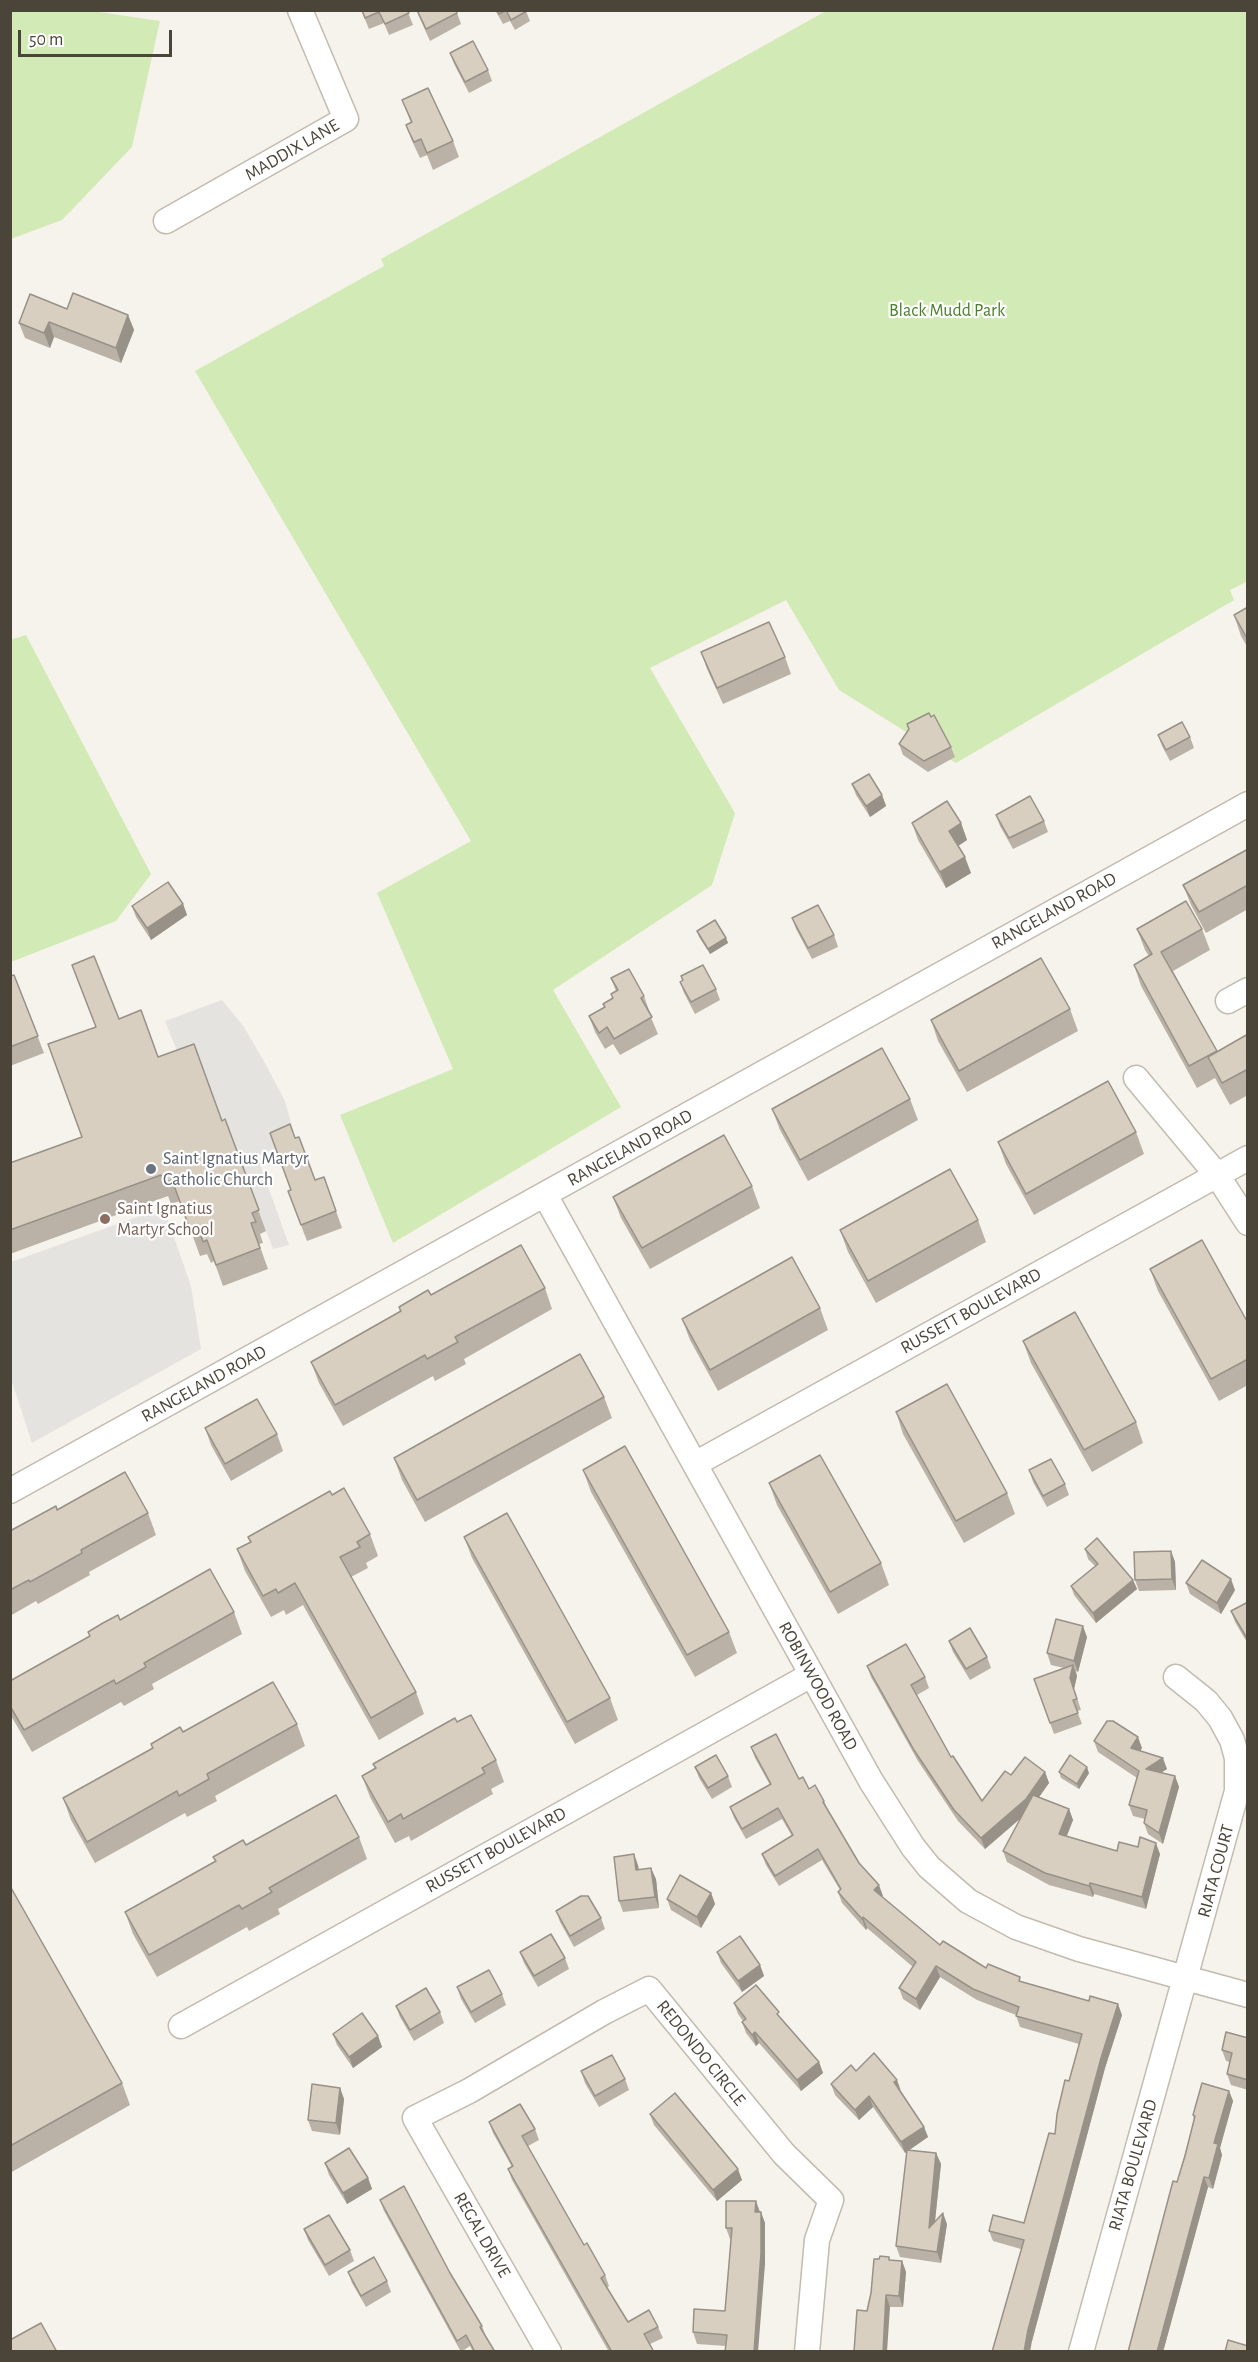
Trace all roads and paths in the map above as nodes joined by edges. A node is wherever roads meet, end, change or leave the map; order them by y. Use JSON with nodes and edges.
{"nodes":[{"id":1,"x":300,"y":10,"type":"edge"},
{"id":2,"x":166,"y":221,"type":"dead end"},
{"id":3,"x":1248,"y":804,"type":"edge"},
{"id":4,"x":1136,"y":1078,"type":"dead end"},
{"id":5,"x":1248,"y":1158,"type":"edge"},
{"id":6,"x":1217,"y":1175,"type":"junction"},
{"id":7,"x":545,"y":1195,"type":"junction"},
{"id":8,"x":1248,"y":1222,"type":"edge"},
{"id":9,"x":695,"y":1464,"type":"junction"},
{"id":10,"x":10,"y":1491,"type":"edge"},
{"id":11,"x":811,"y":1675,"type":"junction"},
{"id":12,"x":1176,"y":1677,"type":"dead end"},
{"id":13,"x":1186,"y":1978,"type":"junction"},
{"id":14,"x":1248,"y":1995,"type":"edge"},
{"id":15,"x":181,"y":2026,"type":"dead end"},
{"id":16,"x":415,"y":2118,"type":"joint"},
{"id":17,"x":549,"y":2352,"type":"edge"},
{"id":18,"x":807,"y":2352,"type":"edge"},
{"id":19,"x":1081,"y":2352,"type":"edge"}],
"edges":[{"from":1,"to":2,"type":"street","name":"MADDIX LANE"},
{"from":3,"to":7,"type":"street","name":"RANGELAND ROAD"},
{"from":4,"to":6,"type":"street"},
{"from":5,"to":6,"type":"street","name":"RUSSETT BOULEVARD"},
{"from":6,"to":8,"type":"street"},
{"from":6,"to":9,"type":"street","name":"RUSSETT BOULEVARD"},
{"from":7,"to":9,"type":"street","name":"ROBINWOOD ROAD"},
{"from":7,"to":10,"type":"street","name":"RANGELAND ROAD"},
{"from":9,"to":11,"type":"street","name":"ROBINWOOD ROAD"},
{"from":11,"to":13,"type":"street","name":"ROBINWOOD ROAD"},
{"from":11,"to":15,"type":"street","name":"RUSSETT BOULEVARD"},
{"from":12,"to":13,"type":"street","name":"RIATA COURT"},
{"from":13,"to":14,"type":"street","name":"ROBINWOOD ROAD"},
{"from":13,"to":19,"type":"street","name":"RIATA BOULEVARD"},
{"from":16,"to":17,"type":"street","name":"REGAL DRIVE"},
{"from":16,"to":18,"type":"street","name":"REDONDO CIRCLE"}]}
